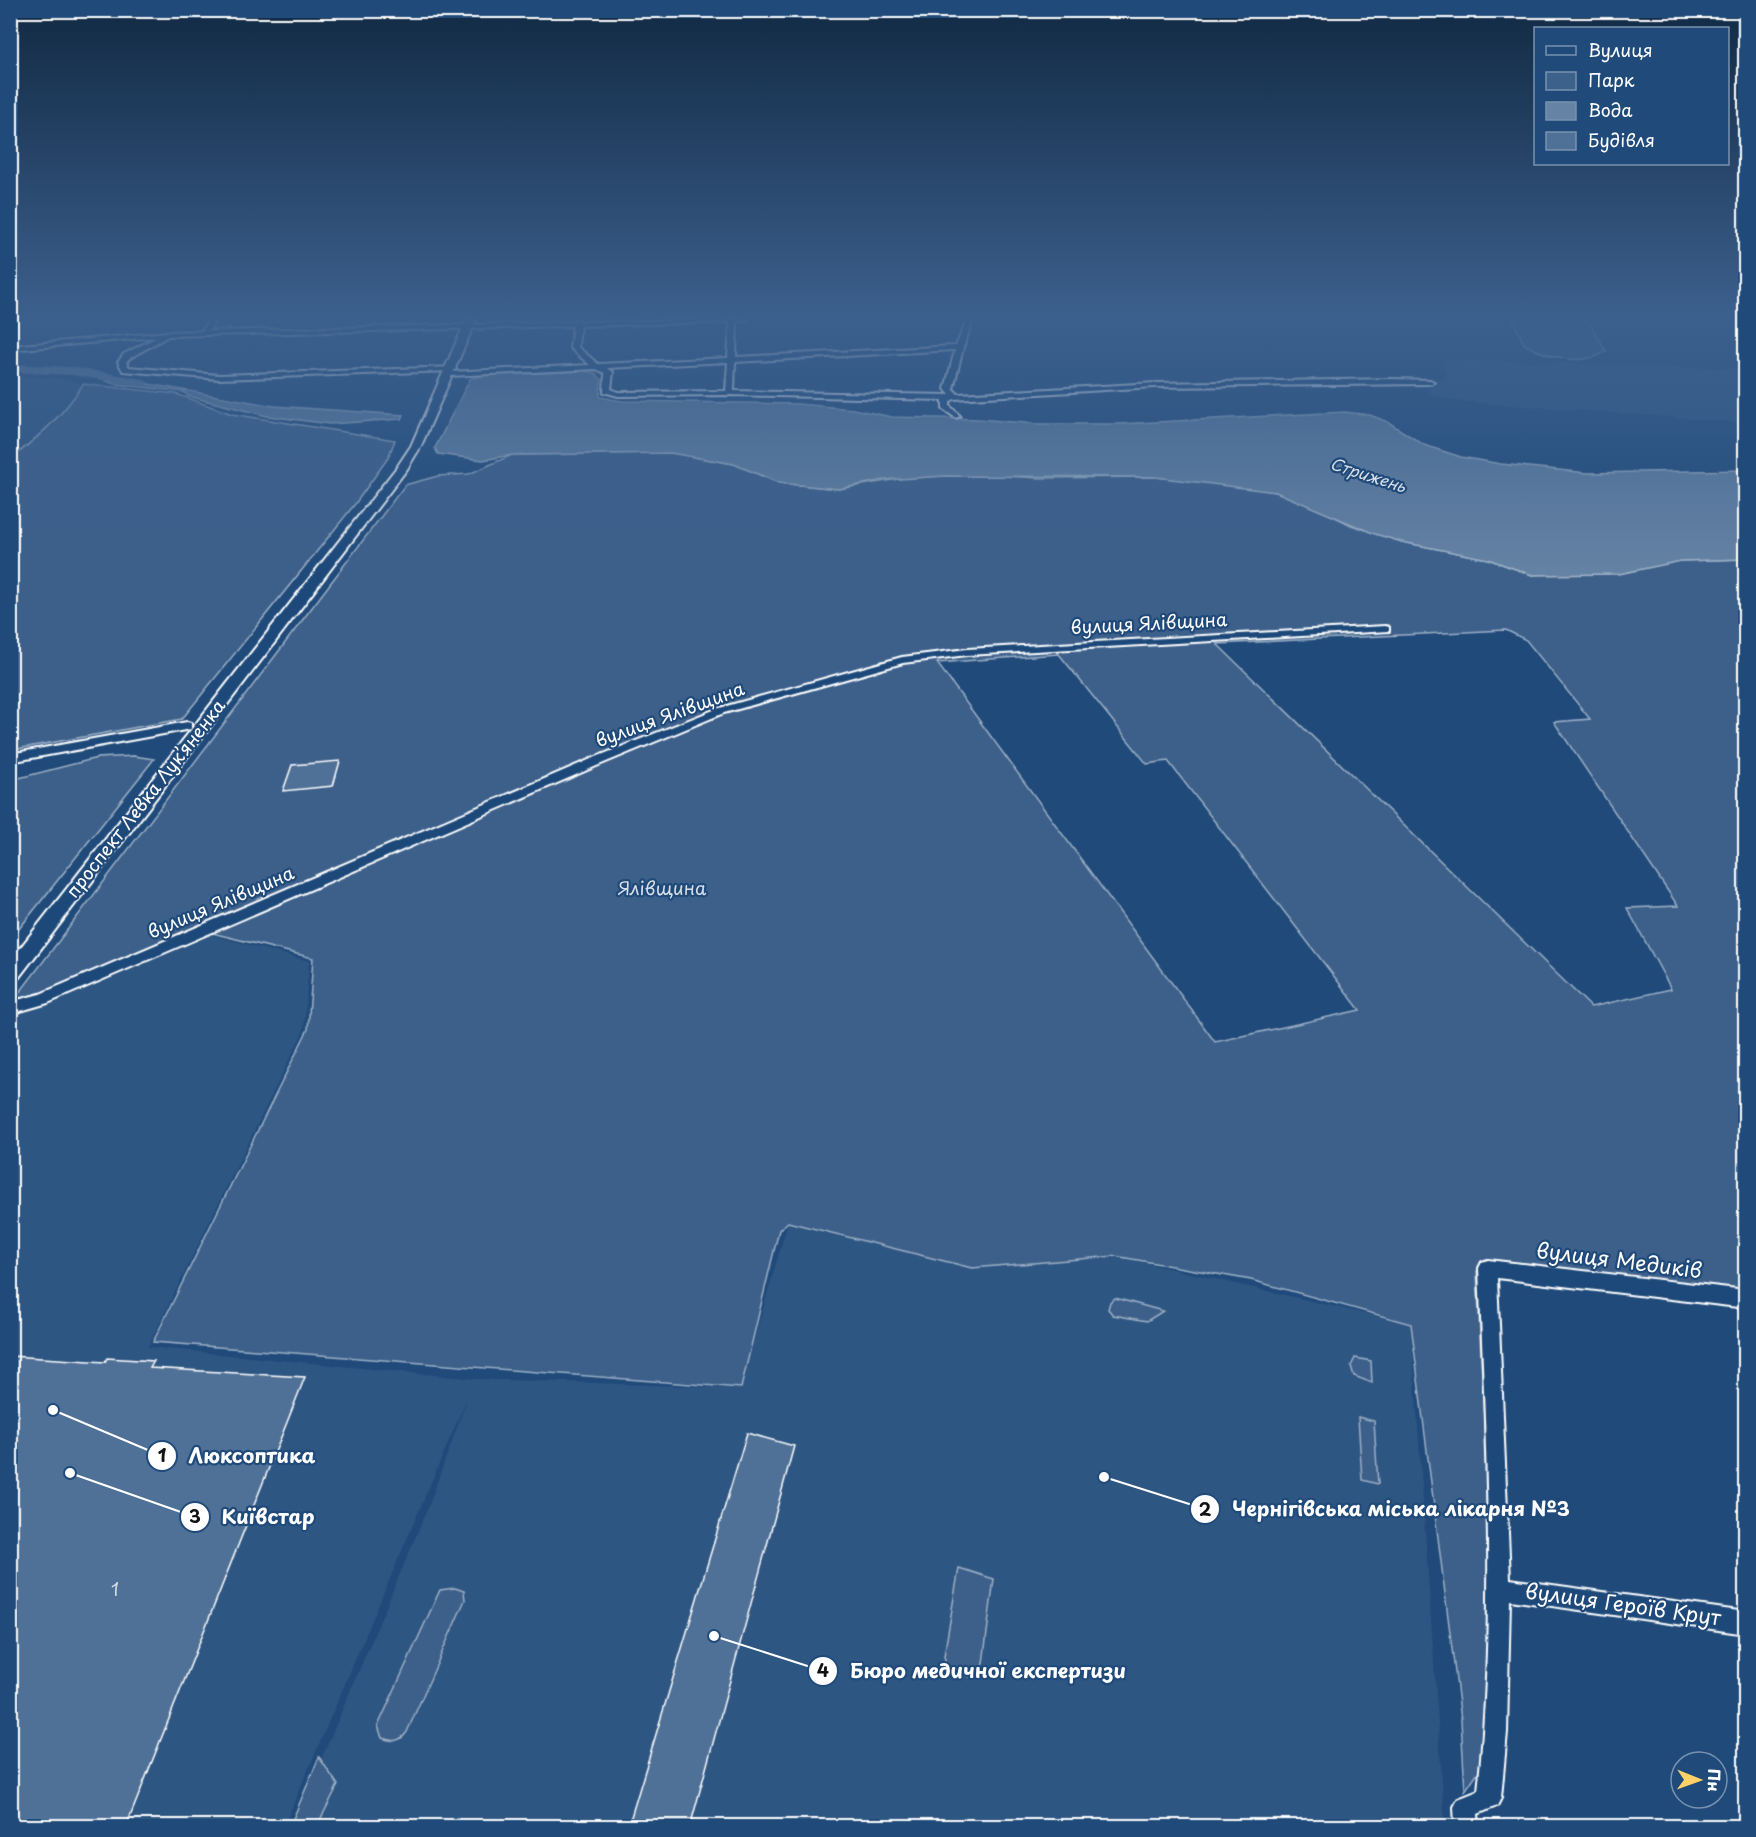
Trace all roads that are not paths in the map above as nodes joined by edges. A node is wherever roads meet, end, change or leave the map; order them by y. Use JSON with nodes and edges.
{"nodes":[{"id":1,"x":435,"y":406,"type":"edge"},
{"id":2,"x":946,"y":406,"type":"edge"},
{"id":3,"x":956,"y":416,"type":"dead end"},
{"id":4,"x":1385,"y":629,"type":"dead end"},
{"id":5,"x":187,"y":726,"type":"dead end"},
{"id":6,"x":10,"y":758,"type":"edge"},
{"id":7,"x":10,"y":975,"type":"edge"},
{"id":8,"x":10,"y":1008,"type":"edge"},
{"id":9,"x":1746,"y":1299,"type":"edge"},
{"id":10,"x":1501,"y":1588,"type":"junction"},
{"id":11,"x":1746,"y":1623,"type":"edge"},
{"id":12,"x":1467,"y":1827,"type":"edge"}],
"edges":[{"from":1,"to":7,"type":"main road","name":"проспект Левка Лукʼяненка"},
{"from":2,"to":3,"type":"street"},
{"from":4,"to":8,"type":"street","name":"вулиця Ялівщина"},
{"from":5,"to":6,"type":"street"},
{"from":9,"to":10,"type":"street","name":"вулиця Медиків"},
{"from":10,"to":11,"type":"street","name":"вулиця Героїв Крут"},
{"from":10,"to":12,"type":"street"}]}
